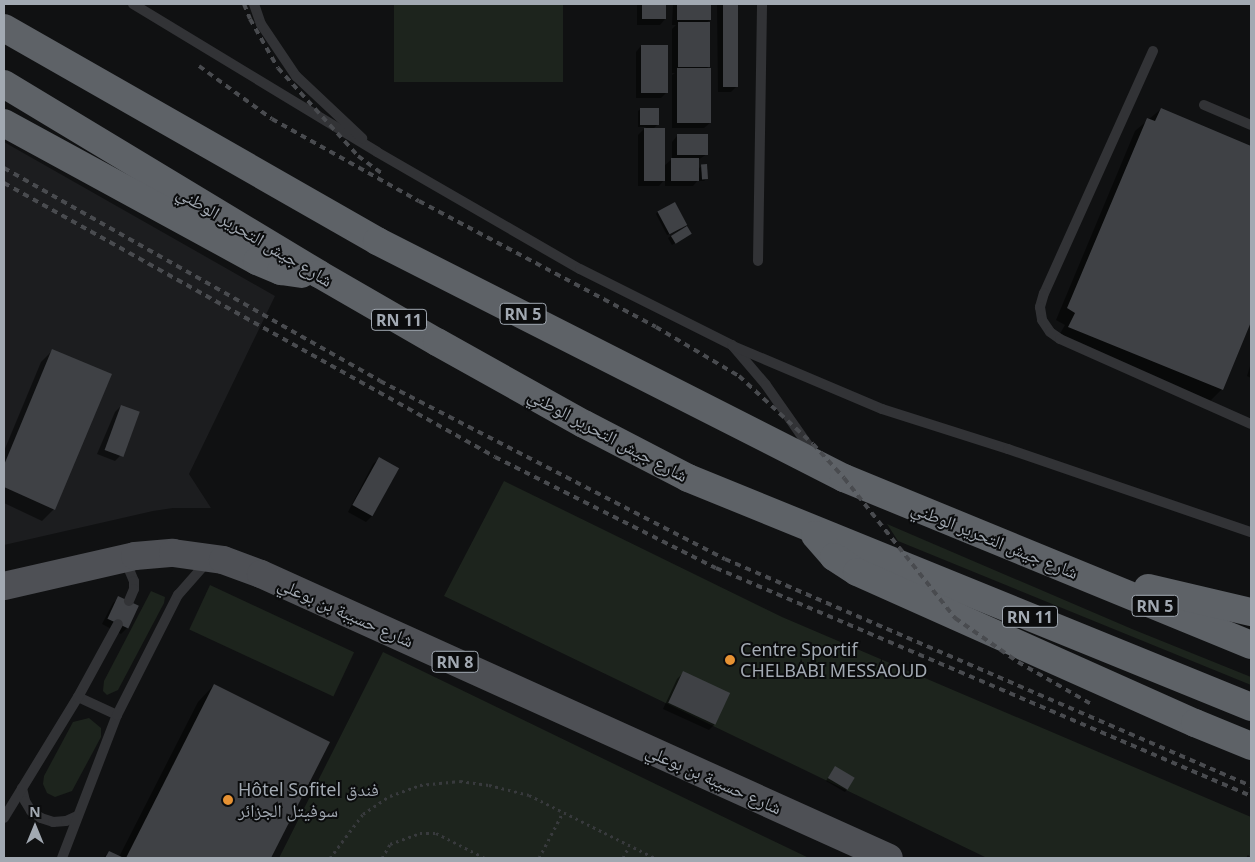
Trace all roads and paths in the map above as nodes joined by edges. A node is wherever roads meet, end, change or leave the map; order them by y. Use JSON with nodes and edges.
{"nodes":[{"id":1,"x":133,"y":4,"type":"edge"},
{"id":2,"x":254,"y":4,"type":"edge"},
{"id":3,"x":762,"y":4,"type":"edge"},
{"id":4,"x":4,"y":28,"type":"edge"},
{"id":5,"x":1153,"y":50,"type":"dead end"},
{"id":6,"x":4,"y":84,"type":"edge"},
{"id":7,"x":1204,"y":105,"type":"dead end"},
{"id":8,"x":4,"y":123,"type":"edge"},
{"id":9,"x":1251,"y":125,"type":"edge"},
{"id":10,"x":377,"y":152,"type":"junction"},
{"id":11,"x":758,"y":261,"type":"dead end"},
{"id":12,"x":319,"y":274,"type":"junction"},
{"id":13,"x":732,"y":345,"type":"junction"},
{"id":14,"x":1251,"y":424,"type":"edge"},
{"id":15,"x":823,"y":466,"type":"junction"},
{"id":16,"x":809,"y":528,"type":"junction"},
{"id":17,"x":1251,"y":532,"type":"edge"},
{"id":18,"x":123,"y":558,"type":"junction"},
{"id":19,"x":212,"y":558,"type":"junction"},
{"id":20,"x":1059,"y":567,"type":"junction"},
{"id":21,"x":4,"y":586,"type":"edge"},
{"id":22,"x":128,"y":601,"type":"dead end"},
{"id":23,"x":1251,"y":612,"type":"edge"},
{"id":24,"x":118,"y":624,"type":"dead end"},
{"id":25,"x":1251,"y":644,"type":"edge"},
{"id":26,"x":78,"y":697,"type":"junction"},
{"id":27,"x":1251,"y":707,"type":"edge"},
{"id":28,"x":118,"y":715,"type":"junction"},
{"id":29,"x":1251,"y":746,"type":"edge"},
{"id":30,"x":22,"y":788,"type":"junction"},
{"id":31,"x":562,"y":814,"type":"junction"},
{"id":32,"x":77,"y":816,"type":"junction"},
{"id":33,"x":4,"y":818,"type":"edge"},
{"id":34,"x":629,"y":846,"type":"junction"},
{"id":35,"x":62,"y":858,"type":"edge"},
{"id":36,"x":330,"y":858,"type":"edge"},
{"id":37,"x":382,"y":858,"type":"edge"},
{"id":38,"x":485,"y":858,"type":"edge"},
{"id":39,"x":540,"y":858,"type":"edge"},
{"id":40,"x":623,"y":858,"type":"edge"},
{"id":41,"x":655,"y":858,"type":"edge"},
{"id":42,"x":889,"y":858,"type":"edge"}],
"edges":[{"from":1,"to":10,"type":"lane"},
{"from":2,"to":10,"type":"lane"},
{"from":3,"to":11,"type":"lane"},
{"from":4,"to":15,"type":"highway","name":"شارع جيش التحرير الوطني","number":"RN 5"},
{"from":5,"to":14,"type":"lane"},
{"from":6,"to":12,"type":"highway","name":"شارع جيش التحرير الوطني","number":"RN 11"},
{"from":7,"to":9,"type":"lane"},
{"from":8,"to":12,"type":"highway"},
{"from":10,"to":13,"type":"lane"},
{"from":12,"to":16,"type":"highway","name":"شارع جيش التحرير الوطني","number":"RN 11"},
{"from":13,"to":15,"type":"lane"},
{"from":13,"to":17,"type":"lane"},
{"from":15,"to":20,"type":"highway","name":"شارع جيش التحرير الوطني","number":"RN 5"},
{"from":16,"to":27,"type":"highway","name":"شارع جيش التحرير الوطني","number":"RN 11"},
{"from":16,"to":29,"type":"highway"},
{"from":18,"to":19,"type":"main road","name":"شارع حسيبة بن بوعلي","number":"RN 8"},
{"from":18,"to":21,"type":"main road","name":"شارع حسيبة بن بوعلي","number":"RN 8"},
{"from":18,"to":22,"type":"lane"},
{"from":19,"to":28,"type":"lane"},
{"from":19,"to":42,"type":"main road","name":"شارع حسيبة بن بوعلي","number":"RN 8"},
{"from":20,"to":23,"type":"highway"},
{"from":20,"to":25,"type":"highway","name":"شارع جيش التحرير الوطني","number":"RN 5"},
{"from":24,"to":26,"type":"lane"},
{"from":26,"to":28,"type":"lane"},
{"from":26,"to":30,"type":"lane"},
{"from":28,"to":32,"type":"lane"},
{"from":30,"to":32,"type":"lane"},
{"from":30,"to":33,"type":"lane"},
{"from":31,"to":34,"type":"path"},
{"from":31,"to":36,"type":"path"},
{"from":31,"to":39,"type":"path"},
{"from":32,"to":35,"type":"lane"},
{"from":34,"to":40,"type":"path"},
{"from":34,"to":41,"type":"path"},
{"from":37,"to":38,"type":"path"}]}
